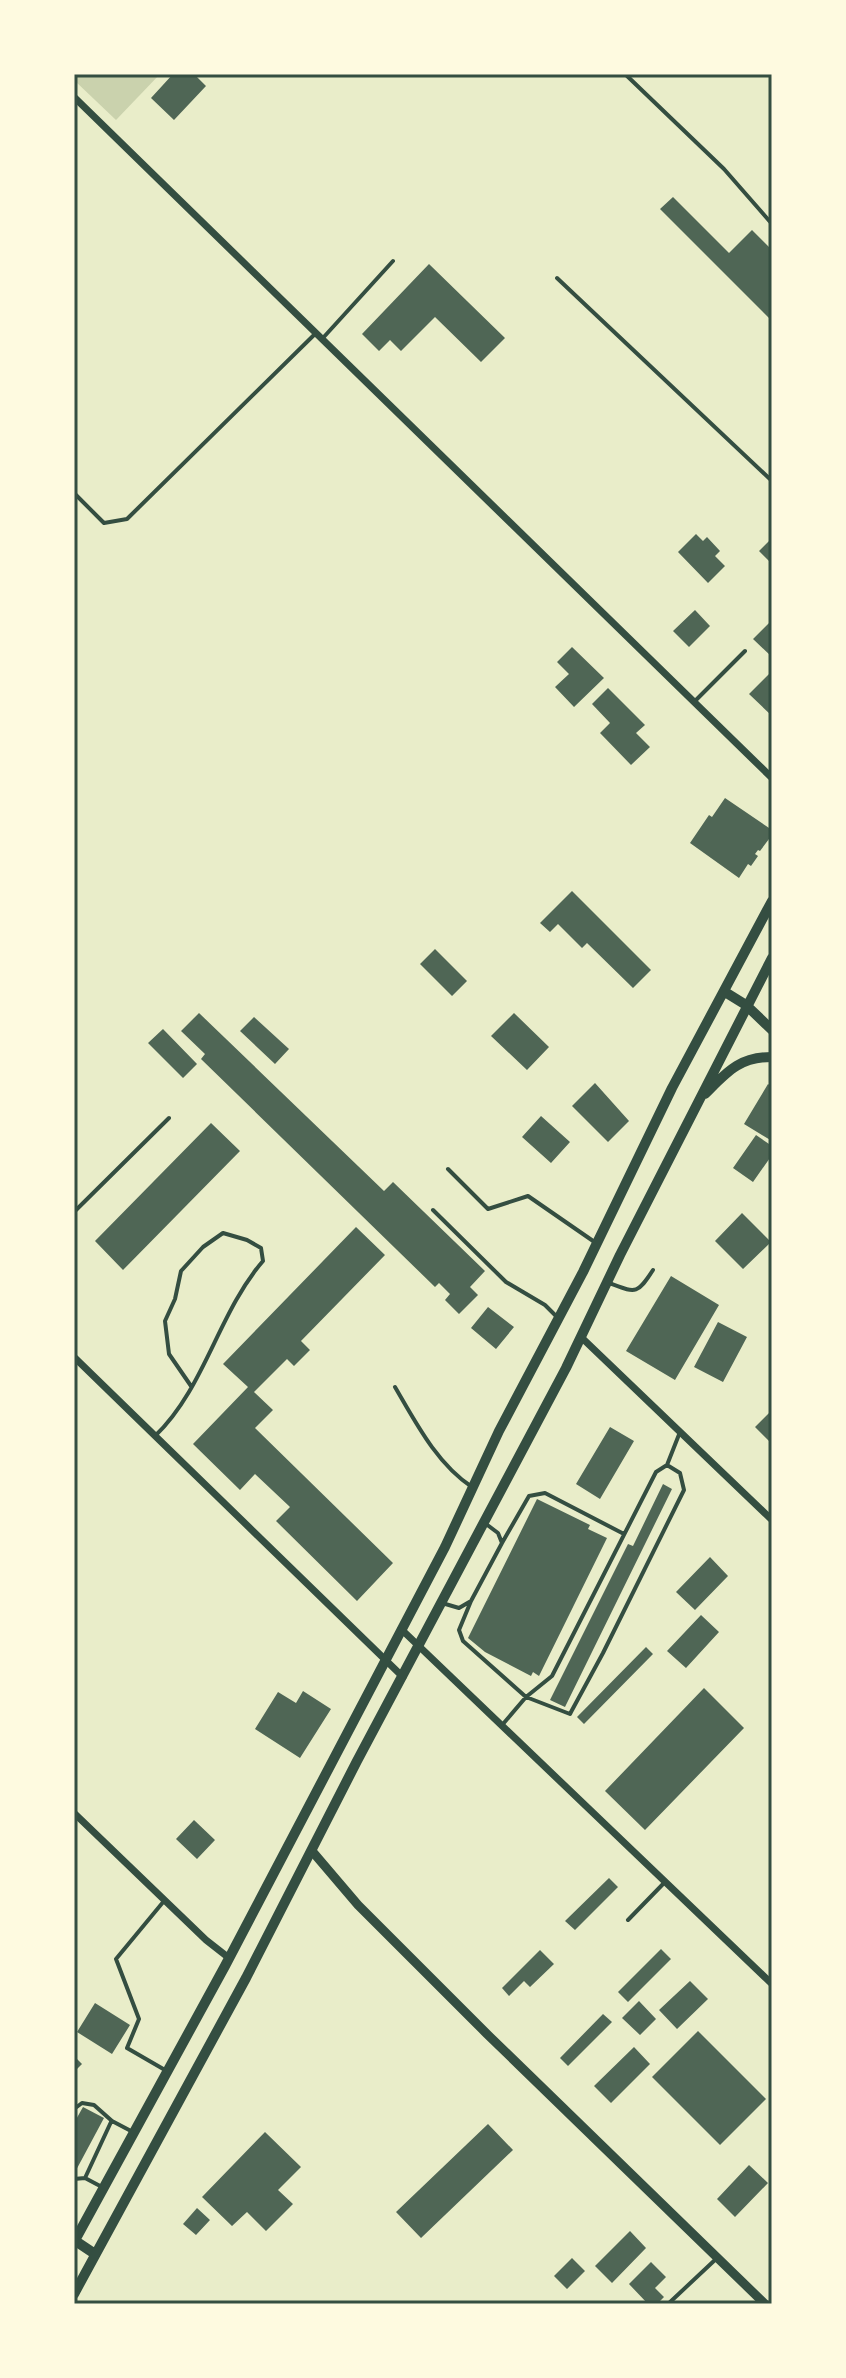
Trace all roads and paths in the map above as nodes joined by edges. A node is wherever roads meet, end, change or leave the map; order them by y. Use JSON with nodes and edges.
{"nodes":[{"id":1,"x":625,"y":74,"type":"edge"},
{"id":2,"x":74,"y":97,"type":"edge"},
{"id":3,"x":772,"y":224,"type":"edge"},
{"id":4,"x":393,"y":261,"type":"dead end"},
{"id":5,"x":557,"y":278,"type":"dead end"},
{"id":6,"x":319,"y":336,"type":"junction"},
{"id":7,"x":772,"y":481,"type":"edge"},
{"id":8,"x":74,"y":493,"type":"edge"},
{"id":9,"x":745,"y":651,"type":"dead end"},
{"id":10,"x":694,"y":702,"type":"junction"},
{"id":11,"x":772,"y":778,"type":"edge"},
{"id":12,"x":772,"y":901,"type":"edge"},
{"id":13,"x":772,"y":958,"type":"edge"},
{"id":14,"x":725,"y":992,"type":"junction"},
{"id":15,"x":746,"y":1005,"type":"junction"},
{"id":16,"x":772,"y":1030,"type":"edge"},
{"id":17,"x":772,"y":1057,"type":"edge"},
{"id":18,"x":698,"y":1101,"type":"junction"},
{"id":19,"x":169,"y":1118,"type":"dead end"},
{"id":20,"x":448,"y":1169,"type":"dead end"},
{"id":21,"x":433,"y":1210,"type":"dead end"},
{"id":22,"x":74,"y":1212,"type":"edge"},
{"id":23,"x":596,"y":1243,"type":"junction"},
{"id":24,"x":653,"y":1270,"type":"dead end"},
{"id":25,"x":607,"y":1283,"type":"junction"},
{"id":26,"x":559,"y":1318,"type":"junction"},
{"id":27,"x":581,"y":1337,"type":"junction"},
{"id":28,"x":74,"y":1357,"type":"edge"},
{"id":29,"x":191,"y":1386,"type":"junction"},
{"id":30,"x":395,"y":1387,"type":"dead end"},
{"id":31,"x":680,"y":1432,"type":"junction"},
{"id":32,"x":155,"y":1436,"type":"junction"},
{"id":33,"x":667,"y":1465,"type":"junction"},
{"id":34,"x":474,"y":1488,"type":"junction"},
{"id":35,"x":772,"y":1520,"type":"edge"},
{"id":36,"x":484,"y":1523,"type":"junction"},
{"id":37,"x":624,"y":1534,"type":"junction"},
{"id":38,"x":502,"y":1543,"type":"junction"},
{"id":39,"x":471,"y":1601,"type":"junction"},
{"id":40,"x":442,"y":1603,"type":"junction"},
{"id":41,"x":401,"y":1629,"type":"junction"},
{"id":42,"x":420,"y":1644,"type":"junction"},
{"id":43,"x":386,"y":1659,"type":"junction"},
{"id":44,"x":403,"y":1677,"type":"junction"},
{"id":45,"x":526,"y":1697,"type":"junction"},
{"id":46,"x":503,"y":1724,"type":"junction"},
{"id":47,"x":74,"y":1813,"type":"edge"},
{"id":48,"x":312,"y":1851,"type":"junction"},
{"id":49,"x":666,"y":1881,"type":"junction"},
{"id":50,"x":165,"y":1900,"type":"junction"},
{"id":51,"x":628,"y":1920,"type":"dead end"},
{"id":52,"x":229,"y":1958,"type":"junction"},
{"id":53,"x":772,"y":1984,"type":"edge"},
{"id":54,"x":167,"y":2071,"type":"junction"},
{"id":55,"x":74,"y":2109,"type":"edge"},
{"id":56,"x":112,"y":2121,"type":"junction"},
{"id":57,"x":133,"y":2132,"type":"junction"},
{"id":58,"x":85,"y":2178,"type":"junction"},
{"id":59,"x":74,"y":2179,"type":"edge"},
{"id":60,"x":104,"y":2188,"type":"junction"},
{"id":61,"x":74,"y":2241,"type":"edge"},
{"id":62,"x":95,"y":2254,"type":"junction"},
{"id":63,"x":717,"y":2257,"type":"junction"},
{"id":64,"x":74,"y":2294,"type":"edge"},
{"id":65,"x":668,"y":2304,"type":"edge"},
{"id":66,"x":765,"y":2304,"type":"edge"}],
"edges":[{"from":1,"to":3,"type":"lane"},
{"from":2,"to":6,"type":"street"},
{"from":4,"to":6,"type":"lane"},
{"from":5,"to":7,"type":"lane"},
{"from":6,"to":8,"type":"lane"},
{"from":6,"to":10,"type":"street"},
{"from":9,"to":10,"type":"lane"},
{"from":10,"to":11,"type":"street"},
{"from":12,"to":14,"type":"main road"},
{"from":13,"to":15,"type":"main road"},
{"from":14,"to":15,"type":"main road"},
{"from":14,"to":23,"type":"main road"},
{"from":15,"to":16,"type":"main road"},
{"from":15,"to":18,"type":"main road"},
{"from":17,"to":18,"type":"main road"},
{"from":18,"to":25,"type":"main road"},
{"from":19,"to":22,"type":"lane"},
{"from":20,"to":23,"type":"lane"},
{"from":21,"to":26,"type":"lane"},
{"from":23,"to":26,"type":"main road"},
{"from":24,"to":25,"type":"lane"},
{"from":25,"to":27,"type":"main road"},
{"from":26,"to":34,"type":"main road"},
{"from":27,"to":31,"type":"street"},
{"from":27,"to":36,"type":"main road"},
{"from":28,"to":32,"type":"street"},
{"from":29,"to":29,"type":"lane"},
{"from":29,"to":32,"type":"lane"},
{"from":30,"to":34,"type":"lane"},
{"from":31,"to":33,"type":"lane"},
{"from":31,"to":35,"type":"street"},
{"from":32,"to":43,"type":"street"},
{"from":33,"to":37,"type":"lane"},
{"from":33,"to":45,"type":"lane"},
{"from":34,"to":41,"type":"main road"},
{"from":36,"to":38,"type":"lane"},
{"from":36,"to":40,"type":"main road"},
{"from":37,"to":38,"type":"lane"},
{"from":37,"to":45,"type":"lane"},
{"from":38,"to":39,"type":"lane"},
{"from":39,"to":40,"type":"lane"},
{"from":39,"to":45,"type":"lane"},
{"from":40,"to":42,"type":"main road"},
{"from":41,"to":42,"type":"street"},
{"from":41,"to":43,"type":"main road"},
{"from":42,"to":44,"type":"main road"},
{"from":42,"to":46,"type":"street"},
{"from":43,"to":44,"type":"street"},
{"from":43,"to":52,"type":"main road"},
{"from":44,"to":48,"type":"main road"},
{"from":45,"to":46,"type":"lane"},
{"from":46,"to":49,"type":"street"},
{"from":47,"to":50,"type":"street"},
{"from":48,"to":62,"type":"main road"},
{"from":48,"to":63,"type":"street"},
{"from":49,"to":51,"type":"lane"},
{"from":49,"to":53,"type":"street"},
{"from":50,"to":52,"type":"street"},
{"from":50,"to":54,"type":"lane"},
{"from":52,"to":54,"type":"main road"},
{"from":54,"to":57,"type":"main road"},
{"from":55,"to":56,"type":"lane"},
{"from":56,"to":57,"type":"lane"},
{"from":56,"to":58,"type":"lane"},
{"from":57,"to":60,"type":"main road"},
{"from":58,"to":59,"type":"lane"},
{"from":58,"to":60,"type":"lane"},
{"from":60,"to":61,"type":"main road"},
{"from":61,"to":62,"type":"main road"},
{"from":62,"to":64,"type":"main road"},
{"from":63,"to":65,"type":"lane"},
{"from":63,"to":66,"type":"street"}]}
